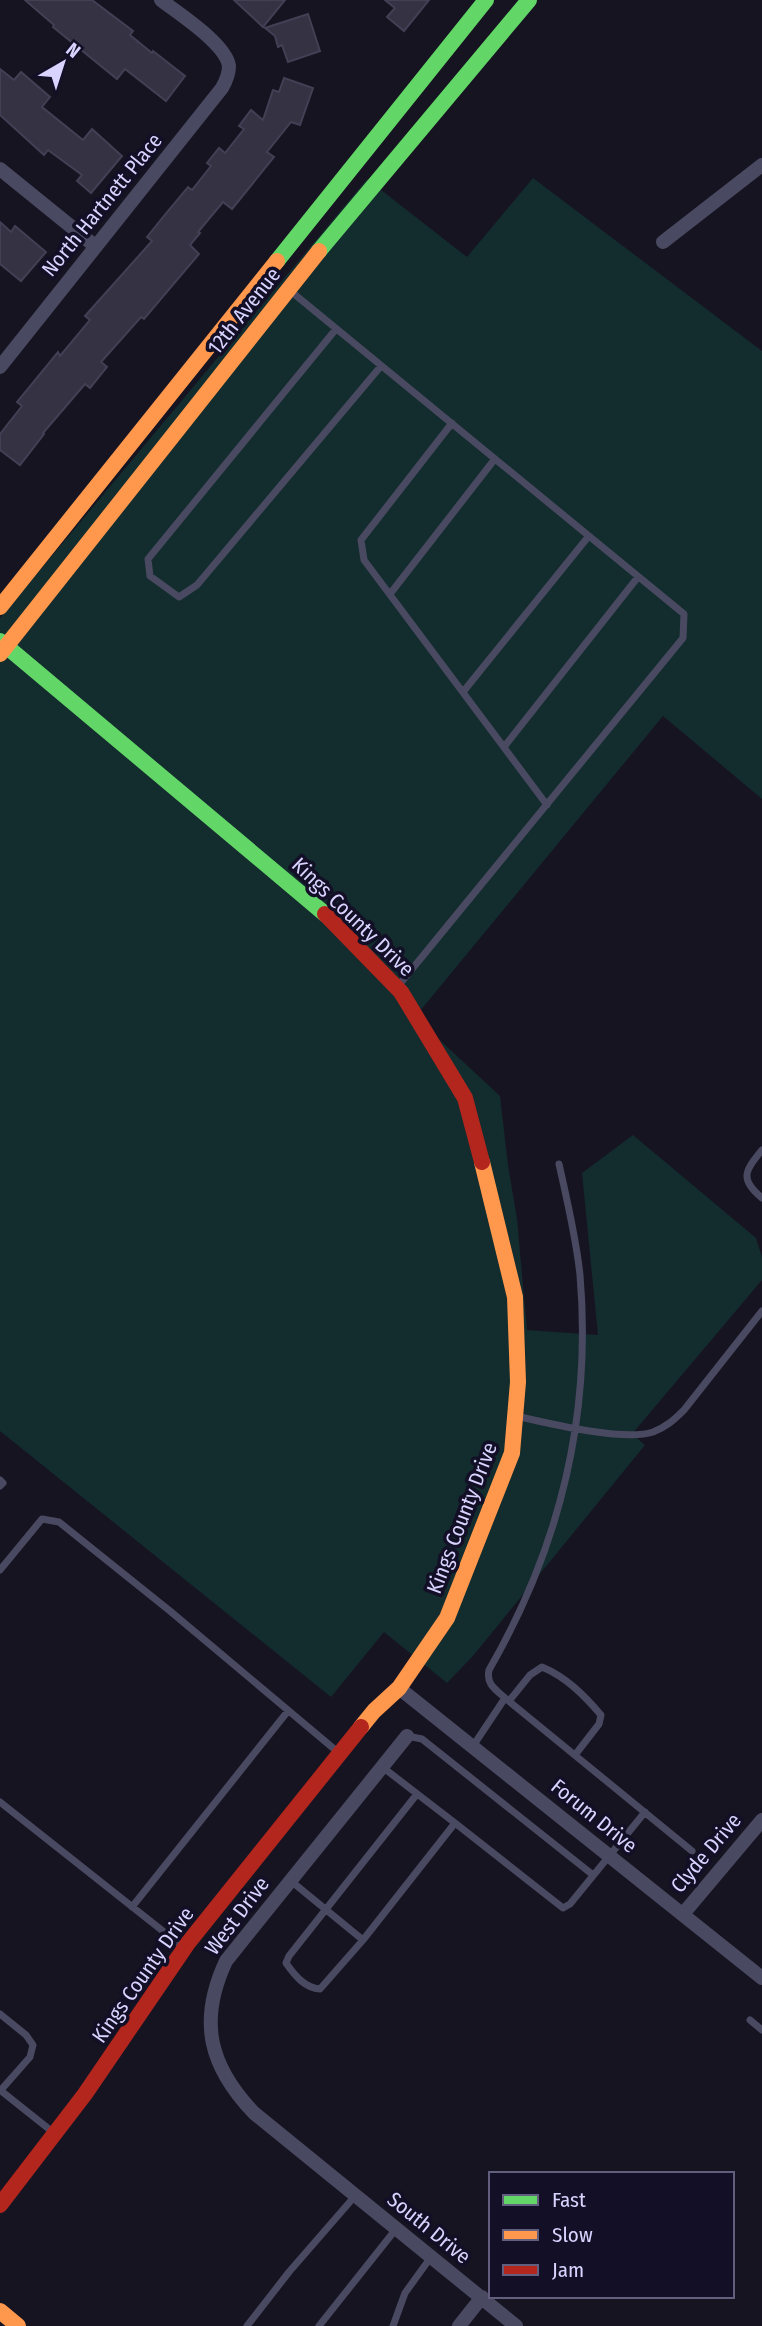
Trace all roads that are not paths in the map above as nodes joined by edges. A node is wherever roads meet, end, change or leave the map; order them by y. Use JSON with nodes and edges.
{"nodes":[{"id":1,"x":161,"y":0,"type":"edge"},
{"id":2,"x":486,"y":0,"type":"edge"},
{"id":3,"x":528,"y":0,"type":"edge"},
{"id":4,"x":762,"y":165,"type":"edge"},
{"id":5,"x":0,"y":169,"type":"edge"},
{"id":6,"x":663,"y":242,"type":"dead end"},
{"id":7,"x":95,"y":246,"type":"junction"},
{"id":8,"x":287,"y":289,"type":"junction"},
{"id":9,"x":337,"y":329,"type":"junction"},
{"id":10,"x":381,"y":366,"type":"junction"},
{"id":11,"x":0,"y":367,"type":"edge"},
{"id":12,"x":452,"y":423,"type":"junction"},
{"id":13,"x":495,"y":460,"type":"junction"},
{"id":14,"x":588,"y":537,"type":"junction"},
{"id":15,"x":638,"y":577,"type":"junction"},
{"id":16,"x":390,"y":594,"type":"junction"},
{"id":17,"x":0,"y":607,"type":"edge"},
{"id":18,"x":2,"y":647,"type":"edge"},
{"id":19,"x":463,"y":692,"type":"junction"},
{"id":20,"x":504,"y":747,"type":"junction"},
{"id":21,"x":547,"y":805,"type":"junction"},
{"id":22,"x":397,"y":987,"type":"junction"},
{"id":23,"x":762,"y":1150,"type":"edge"},
{"id":24,"x":559,"y":1164,"type":"dead end"},
{"id":25,"x":762,"y":1198,"type":"edge"},
{"id":26,"x":762,"y":1311,"type":"edge"},
{"id":27,"x":516,"y":1416,"type":"junction"},
{"id":28,"x":575,"y":1429,"type":"junction"},
{"id":29,"x":0,"y":1480,"type":"edge"},
{"id":30,"x":0,"y":1486,"type":"edge"},
{"id":31,"x":0,"y":1570,"type":"edge"},
{"id":32,"x":399,"y":1688,"type":"junction"},
{"id":33,"x":507,"y":1700,"type":"junction"},
{"id":34,"x":288,"y":1711,"type":"junction"},
{"id":35,"x":407,"y":1735,"type":"joint"},
{"id":36,"x":473,"y":1746,"type":"junction"},
{"id":37,"x":340,"y":1754,"type":"junction"},
{"id":38,"x":575,"y":1755,"type":"junction"},
{"id":39,"x":381,"y":1766,"type":"junction"},
{"id":40,"x":417,"y":1794,"type":"junction"},
{"id":41,"x":0,"y":1802,"type":"edge"},
{"id":42,"x":645,"y":1812,"type":"junction"},
{"id":43,"x":762,"y":1819,"type":"edge"},
{"id":44,"x":454,"y":1823,"type":"junction"},
{"id":45,"x":692,"y":1851,"type":"dead end"},
{"id":46,"x":609,"y":1855,"type":"junction"},
{"id":47,"x":593,"y":1875,"type":"junction"},
{"id":48,"x":290,"y":1881,"type":"junction"},
{"id":49,"x":132,"y":1907,"type":"junction"},
{"id":50,"x":324,"y":1909,"type":"junction"},
{"id":51,"x":683,"y":1914,"type":"junction"},
{"id":52,"x":363,"y":1940,"type":"junction"},
{"id":53,"x":185,"y":1949,"type":"junction"},
{"id":54,"x":762,"y":1978,"type":"edge"},
{"id":55,"x":0,"y":2014,"type":"edge"},
{"id":56,"x":750,"y":2020,"type":"dead end"},
{"id":57,"x":762,"y":2030,"type":"edge"},
{"id":58,"x":0,"y":2090,"type":"edge"},
{"id":59,"x":55,"y":2134,"type":"junction"},
{"id":60,"x":352,"y":2192,"type":"junction"},
{"id":61,"x":0,"y":2205,"type":"edge"},
{"id":62,"x":397,"y":2228,"type":"junction"},
{"id":63,"x":432,"y":2257,"type":"junction"},
{"id":64,"x":482,"y":2297,"type":"junction"},
{"id":65,"x":0,"y":2311,"type":"edge"},
{"id":66,"x":510,"y":2324,"type":"edge"},
{"id":67,"x":18,"y":2326,"type":"edge"},
{"id":68,"x":247,"y":2326,"type":"edge"},
{"id":69,"x":319,"y":2326,"type":"edge"},
{"id":70,"x":393,"y":2326,"type":"edge"},
{"id":71,"x":459,"y":2326,"type":"edge"}],
"edges":[{"from":1,"to":7,"type":"street","name":"North Hartnett Place"},
{"from":2,"to":17,"type":"street","name":"12th Avenue"},
{"from":3,"to":8,"type":"street","name":"12th Avenue"},
{"from":4,"to":6,"type":"street"},
{"from":5,"to":7,"type":"street"},
{"from":7,"to":11,"type":"street","name":"North Hartnett Place"},
{"from":8,"to":9,"type":"lane"},
{"from":8,"to":18,"type":"street","name":"12th Avenue"},
{"from":9,"to":10,"type":"lane"},
{"from":9,"to":10,"type":"lane"},
{"from":10,"to":12,"type":"lane"},
{"from":12,"to":13,"type":"lane"},
{"from":12,"to":16,"type":"lane"},
{"from":13,"to":14,"type":"lane"},
{"from":13,"to":16,"type":"lane"},
{"from":14,"to":15,"type":"lane"},
{"from":14,"to":19,"type":"lane"},
{"from":15,"to":20,"type":"lane"},
{"from":15,"to":21,"type":"lane"},
{"from":16,"to":19,"type":"lane"},
{"from":18,"to":22,"type":"street","name":"Kings County Drive"},
{"from":19,"to":20,"type":"lane"},
{"from":20,"to":21,"type":"lane"},
{"from":21,"to":22,"type":"lane"},
{"from":22,"to":27,"type":"street","name":"Kings County Drive"},
{"from":23,"to":25,"type":"lane"},
{"from":24,"to":28,"type":"lane"},
{"from":26,"to":28,"type":"lane"},
{"from":27,"to":28,"type":"lane"},
{"from":27,"to":32,"type":"street","name":"Kings County Drive"},
{"from":28,"to":33,"type":"lane"},
{"from":29,"to":30,"type":"lane"},
{"from":31,"to":34,"type":"lane"},
{"from":32,"to":36,"type":"street","name":"Forum Drive"},
{"from":32,"to":37,"type":"street","name":"Kings County Drive"},
{"from":33,"to":36,"type":"lane"},
{"from":33,"to":38,"type":"lane"},
{"from":33,"to":38,"type":"lane"},
{"from":34,"to":37,"type":"lane"},
{"from":34,"to":49,"type":"lane"},
{"from":35,"to":39,"type":"street","name":"West Drive"},
{"from":35,"to":47,"type":"lane"},
{"from":36,"to":46,"type":"street","name":"Forum Drive"},
{"from":37,"to":53,"type":"street","name":"Kings County Drive"},
{"from":38,"to":42,"type":"lane"},
{"from":39,"to":40,"type":"lane"},
{"from":39,"to":48,"type":"street","name":"West Drive"},
{"from":40,"to":44,"type":"lane"},
{"from":40,"to":50,"type":"lane"},
{"from":41,"to":49,"type":"lane"},
{"from":42,"to":45,"type":"lane"},
{"from":42,"to":46,"type":"lane"},
{"from":43,"to":51,"type":"street","name":"Clyde Drive"},
{"from":44,"to":47,"type":"lane"},
{"from":44,"to":52,"type":"lane"},
{"from":46,"to":47,"type":"lane"},
{"from":46,"to":51,"type":"street","name":"Forum Drive"},
{"from":48,"to":50,"type":"lane"},
{"from":48,"to":60,"type":"street","name":"West Drive"},
{"from":49,"to":53,"type":"lane"},
{"from":50,"to":52,"type":"lane"},
{"from":50,"to":52,"type":"lane"},
{"from":51,"to":54,"type":"street","name":"Forum Drive"},
{"from":53,"to":59,"type":"street","name":"Kings County Drive"},
{"from":55,"to":58,"type":"lane"},
{"from":56,"to":57,"type":"lane"},
{"from":58,"to":59,"type":"lane"},
{"from":59,"to":61,"type":"street","name":"Kings County Drive"},
{"from":60,"to":62,"type":"street","name":"South Drive"},
{"from":60,"to":68,"type":"lane"},
{"from":62,"to":63,"type":"street","name":"South Drive"},
{"from":62,"to":69,"type":"lane"},
{"from":63,"to":64,"type":"street","name":"South Drive"},
{"from":63,"to":70,"type":"lane"},
{"from":64,"to":66,"type":"street","name":"South Drive"},
{"from":64,"to":71,"type":"street"},
{"from":65,"to":67,"type":"street"}]}
